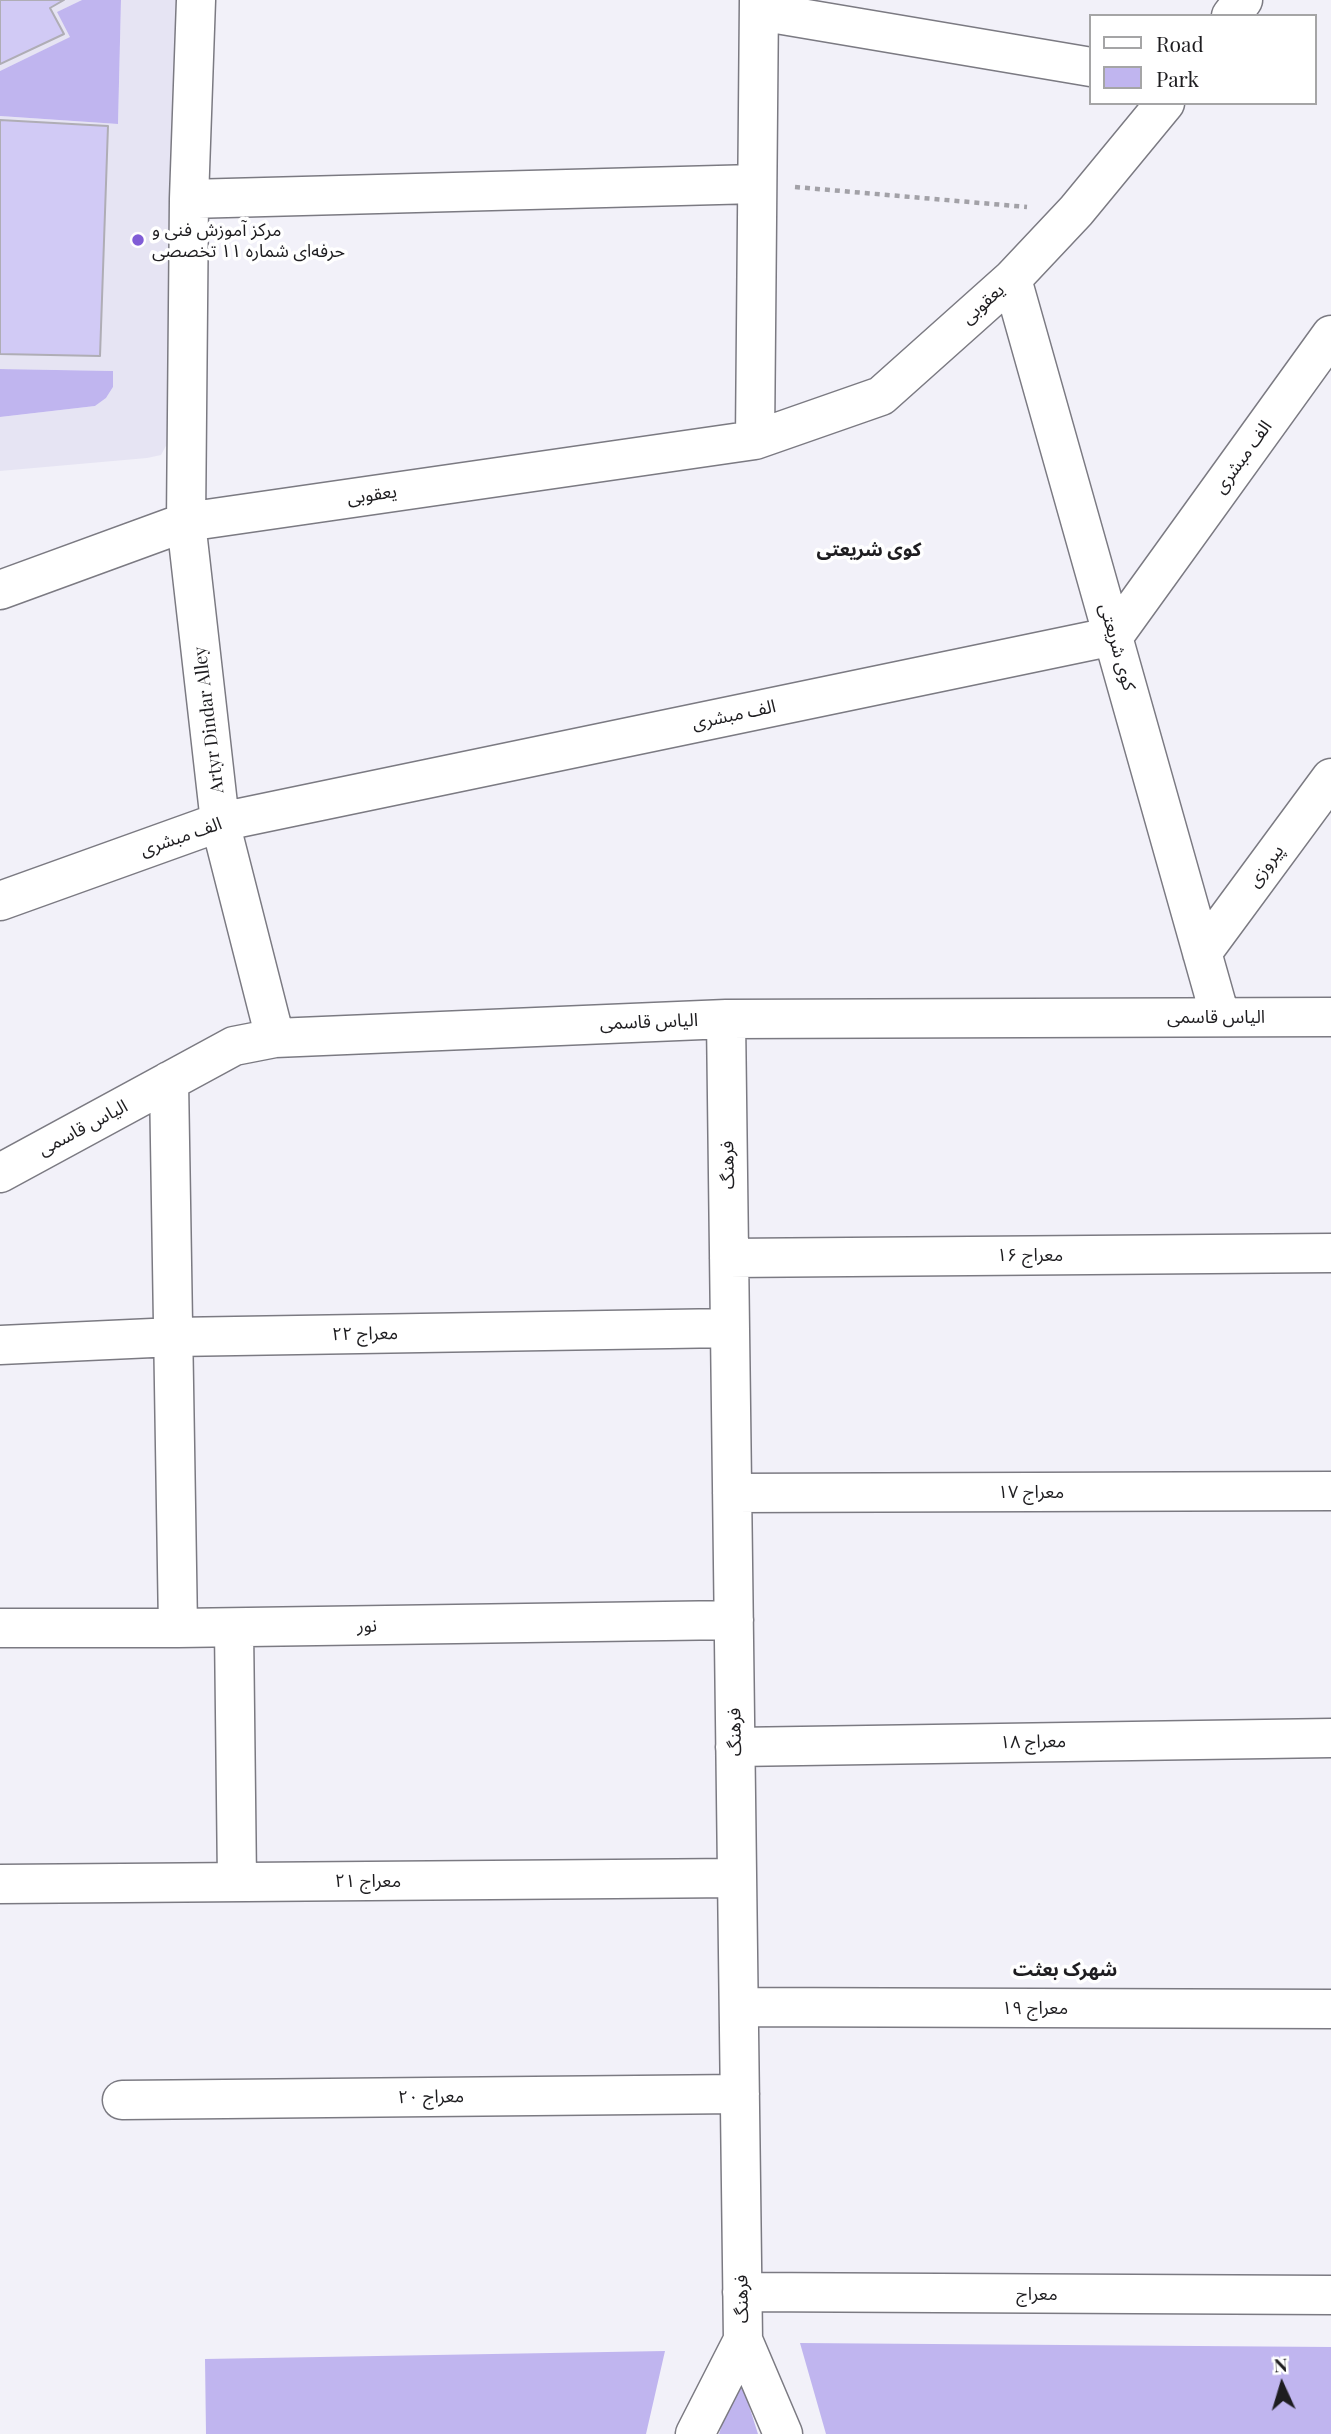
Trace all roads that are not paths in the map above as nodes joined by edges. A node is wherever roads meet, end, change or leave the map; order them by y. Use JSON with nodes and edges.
{"nodes":[{"id":1,"x":196,"y":0,"type":"edge"},
{"id":2,"x":760,"y":5,"type":"edge"},
{"id":3,"x":1090,"y":67,"type":"edge"},
{"id":4,"x":1162,"y":105,"type":"edge"},
{"id":5,"x":756,"y":184,"type":"junction"},
{"id":6,"x":189,"y":200,"type":"junction"},
{"id":7,"x":1012,"y":279,"type":"junction"},
{"id":8,"x":1331,"y":335,"type":"edge"},
{"id":9,"x":755,"y":440,"type":"junction"},
{"id":10,"x":186,"y":522,"type":"junction"},
{"id":11,"x":0,"y":590,"type":"edge"},
{"id":12,"x":1114,"y":636,"type":"junction"},
{"id":13,"x":1331,"y":778,"type":"edge"},
{"id":14,"x":220,"y":822,"type":"junction"},
{"id":15,"x":0,"y":901,"type":"edge"},
{"id":16,"x":1202,"y":953,"type":"junction"},
{"id":17,"x":1220,"y":1016,"type":"junction"},
{"id":18,"x":1331,"y":1017,"type":"edge"},
{"id":19,"x":726,"y":1019,"type":"junction"},
{"id":20,"x":275,"y":1038,"type":"junction"},
{"id":21,"x":169,"y":1081,"type":"junction"},
{"id":22,"x":0,"y":1173,"type":"edge"},
{"id":23,"x":1331,"y":1253,"type":"edge"},
{"id":24,"x":729,"y":1258,"type":"junction"},
{"id":25,"x":730,"y":1328,"type":"junction"},
{"id":26,"x":174,"y":1337,"type":"junction"},
{"id":27,"x":0,"y":1345,"type":"edge"},
{"id":28,"x":1331,"y":1491,"type":"edge"},
{"id":29,"x":732,"y":1493,"type":"junction"},
{"id":30,"x":734,"y":1620,"type":"junction"},
{"id":31,"x":0,"y":1628,"type":"edge"},
{"id":32,"x":178,"y":1628,"type":"junction"},
{"id":33,"x":233,"y":1628,"type":"junction"},
{"id":34,"x":1331,"y":1738,"type":"edge"},
{"id":35,"x":735,"y":1747,"type":"junction"},
{"id":36,"x":737,"y":1878,"type":"junction"},
{"id":37,"x":237,"y":1882,"type":"junction"},
{"id":38,"x":0,"y":1884,"type":"edge"},
{"id":39,"x":738,"y":2007,"type":"junction"},
{"id":40,"x":1331,"y":2009,"type":"edge"},
{"id":41,"x":740,"y":2094,"type":"junction"},
{"id":42,"x":122,"y":2100,"type":"dead end"},
{"id":43,"x":742,"y":2292,"type":"junction"},
{"id":44,"x":1331,"y":2295,"type":"edge"},
{"id":45,"x":743,"y":2340,"type":"junction"},
{"id":46,"x":695,"y":2434,"type":"edge"},
{"id":47,"x":783,"y":2434,"type":"edge"}],
"edges":[{"from":1,"to":6,"type":"street","name":"Artyr Dindar Alley"},
{"from":2,"to":3,"type":"street"},
{"from":2,"to":5,"type":"street"},
{"from":4,"to":7,"type":"street","name":"یعقوبی"},
{"from":5,"to":6,"type":"street"},
{"from":5,"to":9,"type":"street"},
{"from":6,"to":10,"type":"street","name":"Artyr Dindar Alley"},
{"from":7,"to":9,"type":"street","name":"یعقوبی"},
{"from":7,"to":12,"type":"street","name":"کوی شریعتی"},
{"from":8,"to":12,"type":"street","name":"الف مبشری"},
{"from":9,"to":10,"type":"street","name":"یعقوبی"},
{"from":10,"to":11,"type":"street","name":"یعقوبی"},
{"from":10,"to":14,"type":"street","name":"Artyr Dindar Alley"},
{"from":12,"to":14,"type":"street","name":"الف مبشری"},
{"from":12,"to":16,"type":"street","name":"کوی شریعتی"},
{"from":13,"to":16,"type":"street","name":"پیروزی"},
{"from":14,"to":15,"type":"street","name":"الف مبشری"},
{"from":14,"to":20,"type":"street","name":"Artyr Dindar Alley"},
{"from":16,"to":17,"type":"street","name":"کوی شریعتی"},
{"from":17,"to":18,"type":"street","name":"الیاس قاسمی"},
{"from":17,"to":19,"type":"street","name":"الیاس قاسمی"},
{"from":19,"to":20,"type":"street","name":"الیاس قاسمی"},
{"from":19,"to":24,"type":"street","name":"فرهنگ"},
{"from":20,"to":21,"type":"street","name":"الیاس قاسمی"},
{"from":21,"to":22,"type":"street","name":"الیاس قاسمی"},
{"from":21,"to":26,"type":"street"},
{"from":23,"to":24,"type":"street","name":"معراج ۱۶"},
{"from":24,"to":25,"type":"street","name":"فرهنگ"},
{"from":25,"to":26,"type":"street","name":"معراج ۲۲"},
{"from":25,"to":29,"type":"street","name":"فرهنگ"},
{"from":26,"to":27,"type":"street","name":"معراج ۲۲"},
{"from":26,"to":32,"type":"street"},
{"from":28,"to":29,"type":"street","name":"معراج ۱۷"},
{"from":29,"to":30,"type":"street","name":"فرهنگ"},
{"from":30,"to":33,"type":"street","name":"نور"},
{"from":30,"to":35,"type":"street","name":"فرهنگ"},
{"from":31,"to":32,"type":"street","name":"نور"},
{"from":32,"to":33,"type":"street","name":"نور"},
{"from":33,"to":37,"type":"street"},
{"from":34,"to":35,"type":"street","name":"معراج ۱۸"},
{"from":35,"to":36,"type":"street","name":"فرهنگ"},
{"from":36,"to":37,"type":"street","name":"معراج ۲۱"},
{"from":36,"to":39,"type":"street","name":"فرهنگ"},
{"from":37,"to":38,"type":"street","name":"معراج ۲۱"},
{"from":39,"to":40,"type":"street","name":"معراج ۱۹"},
{"from":39,"to":41,"type":"street","name":"فرهنگ"},
{"from":41,"to":42,"type":"street","name":"معراج ۲۰"},
{"from":41,"to":43,"type":"street","name":"فرهنگ"},
{"from":43,"to":44,"type":"street","name":"معراج"},
{"from":43,"to":45,"type":"street","name":"فرهنگ"},
{"from":45,"to":46,"type":"street","name":"فرهنگ"},
{"from":45,"to":47,"type":"street"}]}
